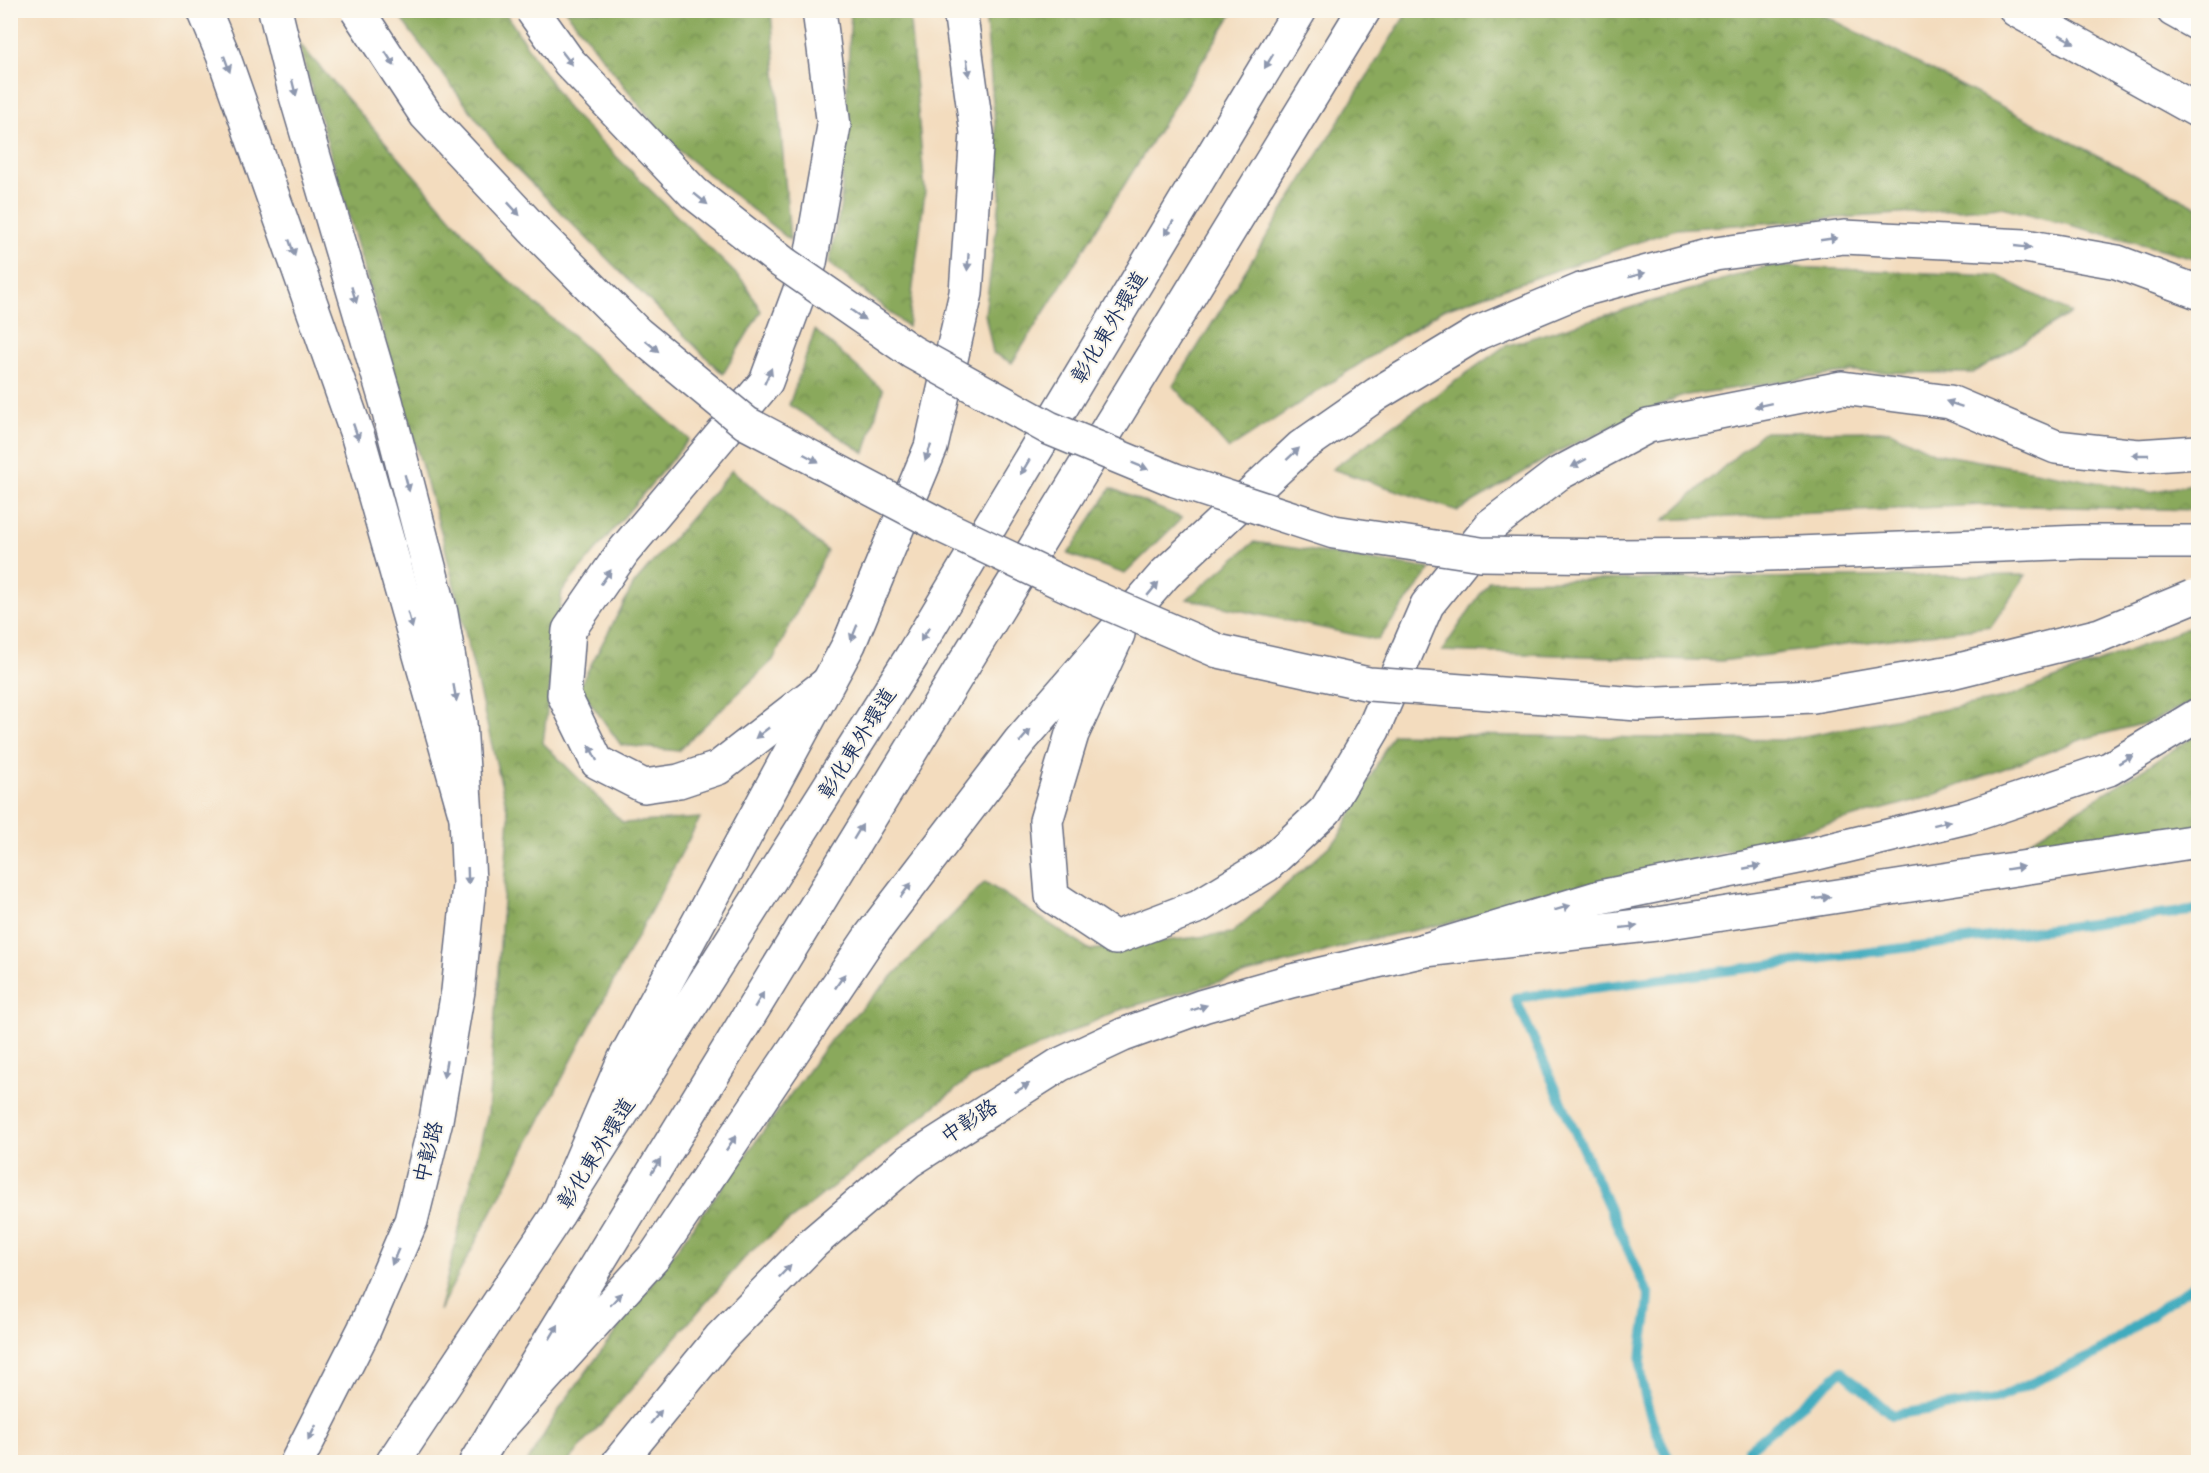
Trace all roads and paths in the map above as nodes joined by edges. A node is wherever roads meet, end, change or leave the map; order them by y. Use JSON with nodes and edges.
{"nodes":[{"id":1,"x":204,"y":10,"type":"edge"},
{"id":2,"x":275,"y":10,"type":"edge"},
{"id":3,"x":357,"y":10,"type":"edge"},
{"id":4,"x":532,"y":10,"type":"edge"},
{"id":5,"x":819,"y":10,"type":"edge"},
{"id":6,"x":960,"y":10,"type":"edge"},
{"id":7,"x":1300,"y":10,"type":"edge"},
{"id":8,"x":1364,"y":10,"type":"edge"},
{"id":9,"x":2016,"y":10,"type":"edge"},
{"id":10,"x":2173,"y":10,"type":"edge"},
{"id":11,"x":2199,"y":24,"type":"edge"},
{"id":12,"x":2199,"y":111,"type":"edge"},
{"id":13,"x":2199,"y":292,"type":"edge"},
{"id":14,"x":2199,"y":452,"type":"edge"},
{"id":15,"x":2199,"y":542,"type":"edge"},
{"id":16,"x":2195,"y":595,"type":"edge"},
{"id":17,"x":1122,"y":625,"type":"junction"},
{"id":18,"x":825,"y":685,"type":"junction"},
{"id":19,"x":2199,"y":715,"type":"edge"},
{"id":20,"x":466,"y":817,"type":"junction"},
{"id":21,"x":2199,"y":841,"type":"edge"},
{"id":22,"x":1425,"y":950,"type":"junction"},
{"id":23,"x":558,"y":1214,"type":"junction"},
{"id":24,"x":484,"y":1449,"type":"edge"},
{"id":25,"x":395,"y":1461,"type":"edge"},
{"id":26,"x":297,"y":1462,"type":"edge"},
{"id":27,"x":619,"y":1462,"type":"edge"}],
"edges":[{"from":1,"to":20,"type":"main road","one_way":true},
{"from":2,"to":20,"type":"main road","one_way":true},
{"from":3,"to":16,"type":"main road","one_way":true,"bridge":true},
{"from":4,"to":15,"type":"main road","one_way":true,"bridge":true},
{"from":18,"to":5,"type":"main road","one_way":true},
{"from":6,"to":18,"type":"main road","one_way":true},
{"from":7,"to":23,"type":"main road","name":"彰化東外環道","one_way":true},
{"from":24,"to":8,"type":"main road","one_way":true},
{"from":9,"to":12,"type":"main road","one_way":true},
{"from":10,"to":11,"type":"main road"},
{"from":17,"to":13,"type":"main road","one_way":true},
{"from":14,"to":17,"type":"main road","one_way":true},
{"from":24,"to":17,"type":"main road","one_way":true},
{"from":18,"to":23,"type":"main road"},
{"from":22,"to":19,"type":"main road","one_way":true},
{"from":20,"to":26,"type":"main road","name":"中彰路","one_way":true},
{"from":22,"to":21,"type":"main road","one_way":true},
{"from":27,"to":22,"type":"main road","name":"中彰路","one_way":true},
{"from":23,"to":25,"type":"main road","name":"彰化東外環道"}]}
